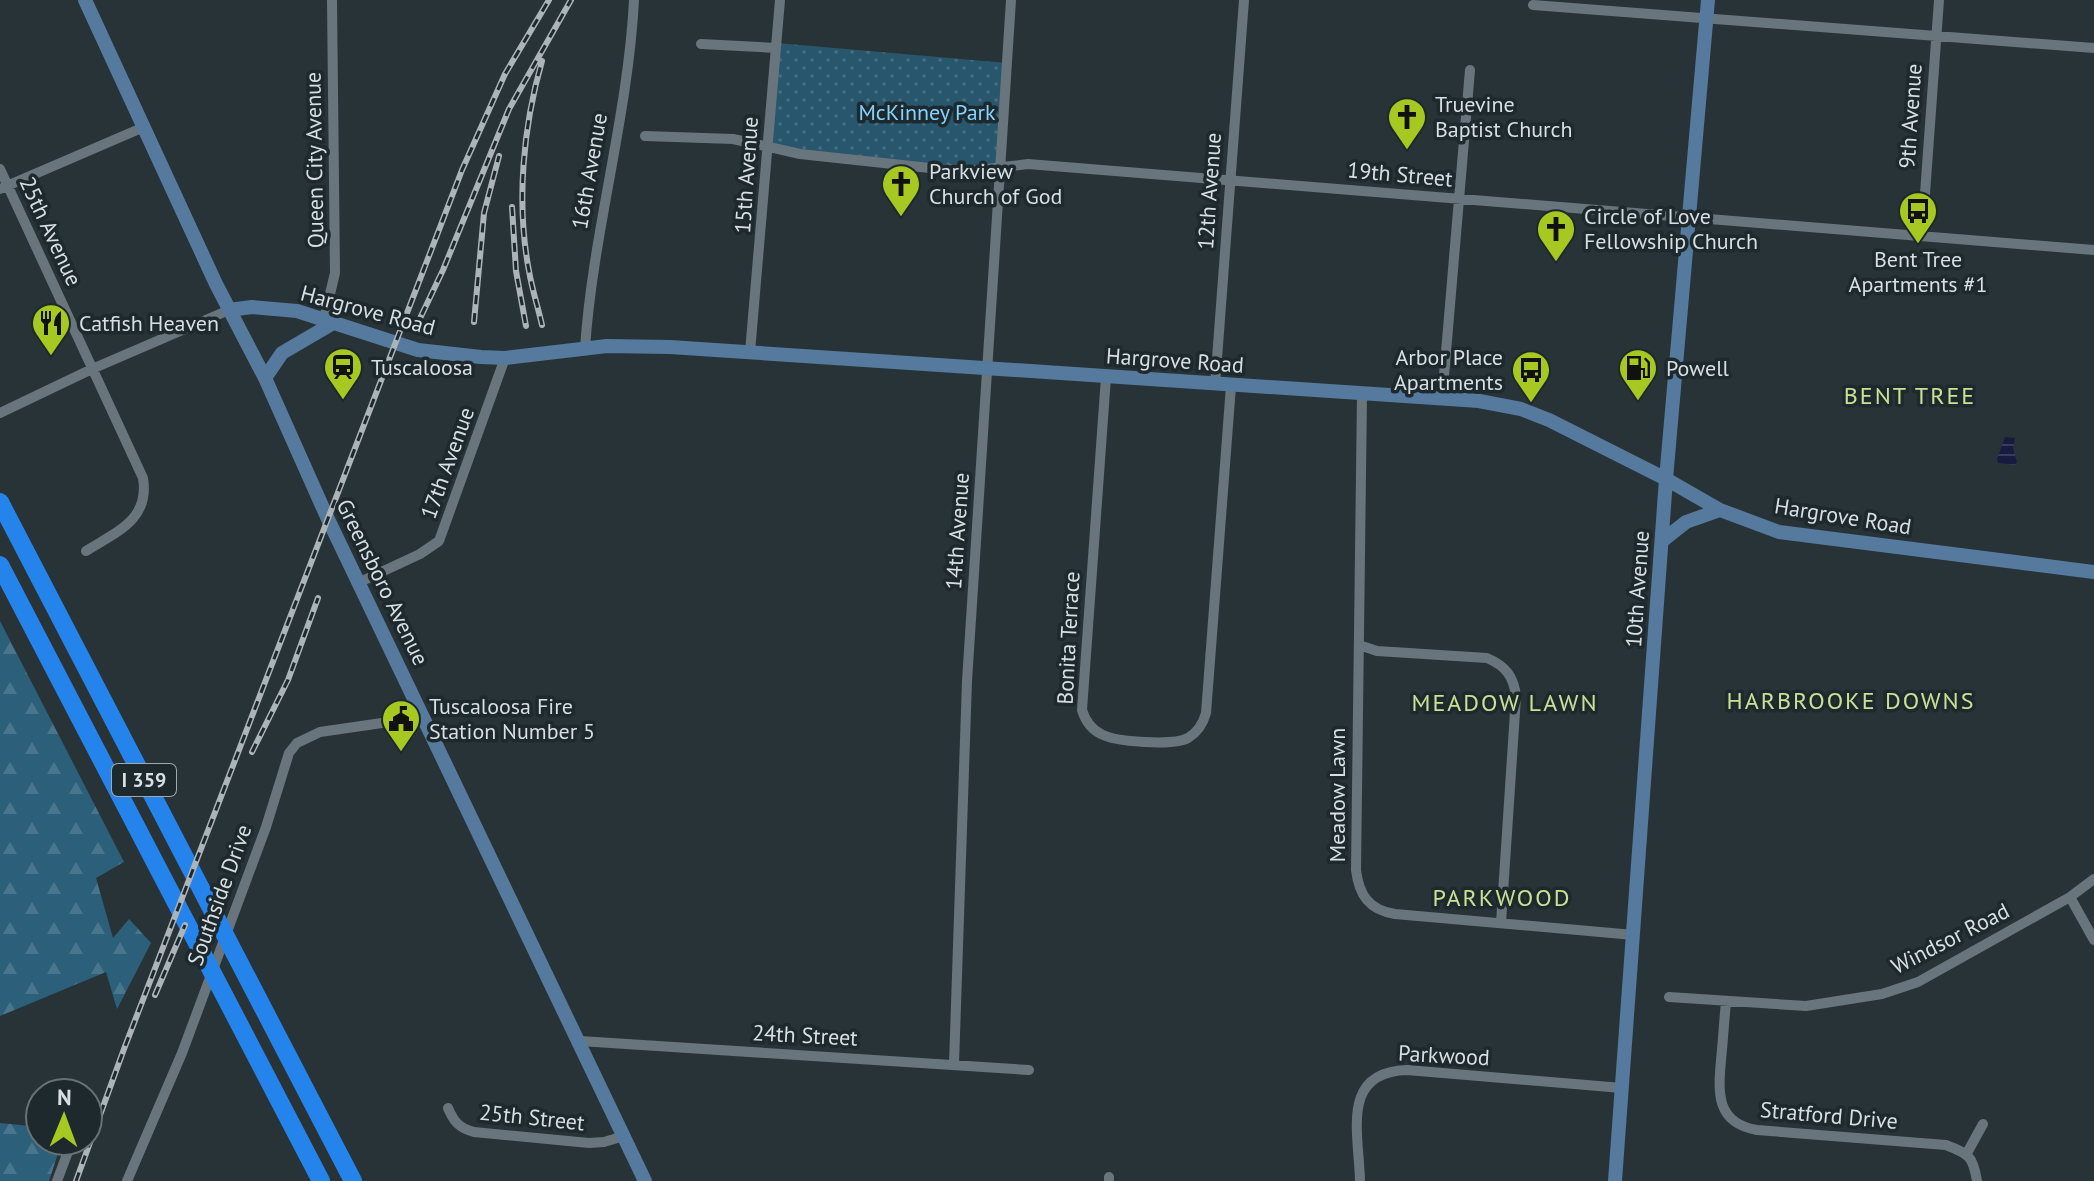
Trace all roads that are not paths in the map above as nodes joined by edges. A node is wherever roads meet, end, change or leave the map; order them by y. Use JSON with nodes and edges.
{"nodes":[{"id":1,"x":85,"y":0,"type":"edge"},
{"id":2,"x":332,"y":0,"type":"edge"},
{"id":3,"x":634,"y":0,"type":"edge"},
{"id":4,"x":780,"y":0,"type":"edge"},
{"id":5,"x":1011,"y":0,"type":"edge"},
{"id":6,"x":1244,"y":0,"type":"edge"},
{"id":7,"x":1708,"y":0,"type":"edge"},
{"id":8,"x":1939,"y":0,"type":"edge"},
{"id":9,"x":1533,"y":5,"type":"dead end"},
{"id":10,"x":1706,"y":19,"type":"junction"},
{"id":11,"x":1935,"y":36,"type":"junction"},
{"id":12,"x":701,"y":44,"type":"dead end"},
{"id":13,"x":776,"y":48,"type":"junction"},
{"id":14,"x":2094,"y":48,"type":"edge"},
{"id":15,"x":1470,"y":70,"type":"dead end"},
{"id":16,"x":144,"y":127,"type":"junction"},
{"id":17,"x":645,"y":136,"type":"dead end"},
{"id":18,"x":768,"y":148,"type":"junction"},
{"id":19,"x":999,"y":168,"type":"junction"},
{"id":20,"x":0,"y":169,"type":"edge"},
{"id":21,"x":1230,"y":181,"type":"junction"},
{"id":22,"x":4,"y":188,"type":"edge"},
{"id":23,"x":1460,"y":199,"type":"junction"},
{"id":24,"x":1690,"y":216,"type":"junction"},
{"id":25,"x":1922,"y":235,"type":"junction"},
{"id":26,"x":2094,"y":250,"type":"edge"},
{"id":27,"x":229,"y":310,"type":"junction"},
{"id":28,"x":329,"y":320,"type":"junction"},
{"id":29,"x":585,"y":348,"type":"junction"},
{"id":30,"x":750,"y":352,"type":"junction"},
{"id":31,"x":505,"y":358,"type":"junction"},
{"id":32,"x":987,"y":368,"type":"junction"},
{"id":33,"x":92,"y":369,"type":"junction"},
{"id":34,"x":1106,"y":377,"type":"junction"},
{"id":35,"x":265,"y":378,"type":"junction"},
{"id":36,"x":1215,"y":385,"type":"junction"},
{"id":37,"x":1231,"y":386,"type":"junction"},
{"id":38,"x":1362,"y":395,"type":"junction"},
{"id":39,"x":1442,"y":399,"type":"junction"},
{"id":40,"x":0,"y":413,"type":"edge"},
{"id":41,"x":1666,"y":479,"type":"junction"},
{"id":42,"x":0,"y":502,"type":"edge"},
{"id":43,"x":1720,"y":510,"type":"junction"},
{"id":44,"x":1662,"y":541,"type":"junction"},
{"id":45,"x":86,"y":551,"type":"dead end"},
{"id":46,"x":0,"y":565,"type":"edge"},
{"id":47,"x":2094,"y":572,"type":"edge"},
{"id":48,"x":360,"y":582,"type":"junction"},
{"id":49,"x":1359,"y":645,"type":"junction"},
{"id":50,"x":423,"y":717,"type":"junction"},
{"id":51,"x":2094,"y":879,"type":"edge"},
{"id":52,"x":2070,"y":897,"type":"junction"},
{"id":53,"x":1501,"y":923,"type":"junction"},
{"id":54,"x":1634,"y":935,"type":"junction"},
{"id":55,"x":2094,"y":940,"type":"edge"},
{"id":56,"x":1669,"y":997,"type":"dead end"},
{"id":57,"x":1726,"y":1002,"type":"junction"},
{"id":58,"x":580,"y":1041,"type":"junction"},
{"id":59,"x":954,"y":1064,"type":"junction"},
{"id":60,"x":1029,"y":1070,"type":"dead end"},
{"id":61,"x":1622,"y":1088,"type":"junction"},
{"id":62,"x":448,"y":1108,"type":"dead end"},
{"id":63,"x":1983,"y":1124,"type":"dead end"},
{"id":64,"x":624,"y":1136,"type":"junction"},
{"id":65,"x":1967,"y":1153,"type":"junction"},
{"id":66,"x":66,"y":1157,"type":"edge"},
{"id":67,"x":57,"y":1181,"type":"edge"},
{"id":68,"x":127,"y":1181,"type":"edge"},
{"id":69,"x":321,"y":1181,"type":"edge"},
{"id":70,"x":353,"y":1181,"type":"edge"},
{"id":71,"x":645,"y":1181,"type":"edge"},
{"id":72,"x":1360,"y":1181,"type":"edge"},
{"id":73,"x":1615,"y":1181,"type":"edge"},
{"id":74,"x":1977,"y":1181,"type":"edge"}],
"edges":[{"from":1,"to":16,"type":"main road","name":"Greensboro Avenue"},
{"from":2,"to":28,"type":"street","name":"Queen City Avenue"},
{"from":3,"to":29,"type":"street","name":"16th Avenue"},
{"from":4,"to":13,"type":"street","name":"15th Avenue"},
{"from":5,"to":19,"type":"street","name":"14th Avenue"},
{"from":6,"to":21,"type":"street","name":"12th Avenue"},
{"from":7,"to":10,"type":"main road","name":"10th Avenue"},
{"from":8,"to":11,"type":"street","name":"9th Avenue"},
{"from":9,"to":10,"type":"street"},
{"from":10,"to":11,"type":"street"},
{"from":10,"to":24,"type":"main road","name":"10th Avenue"},
{"from":11,"to":14,"type":"street"},
{"from":11,"to":25,"type":"street","name":"9th Avenue"},
{"from":12,"to":13,"type":"street"},
{"from":13,"to":18,"type":"street","name":"15th Avenue"},
{"from":15,"to":23,"type":"street"},
{"from":16,"to":22,"type":"street"},
{"from":16,"to":27,"type":"main road","name":"Greensboro Avenue"},
{"from":17,"to":18,"type":"street","name":"19th Street"},
{"from":18,"to":19,"type":"street","name":"19th Street"},
{"from":18,"to":30,"type":"street","name":"15th Avenue"},
{"from":19,"to":21,"type":"street","name":"19th Street"},
{"from":19,"to":32,"type":"street","name":"14th Avenue"},
{"from":20,"to":22,"type":"street","name":"25th Avenue"},
{"from":21,"to":23,"type":"street","name":"19th Street"},
{"from":21,"to":36,"type":"street","name":"12th Avenue"},
{"from":22,"to":33,"type":"street","name":"25th Avenue"},
{"from":23,"to":24,"type":"street","name":"19th Street"},
{"from":23,"to":39,"type":"street"},
{"from":24,"to":25,"type":"street","name":"19th Street"},
{"from":24,"to":41,"type":"main road","name":"10th Avenue"},
{"from":25,"to":26,"type":"street","name":"19th Street"},
{"from":27,"to":28,"type":"main road","name":"Hargrove Road"},
{"from":27,"to":33,"type":"street"},
{"from":27,"to":35,"type":"main road","name":"Greensboro Avenue"},
{"from":28,"to":31,"type":"main road","name":"Hargrove Road"},
{"from":28,"to":35,"type":"main road"},
{"from":29,"to":30,"type":"main road","name":"Hargrove Road"},
{"from":29,"to":31,"type":"main road","name":"Hargrove Road"},
{"from":30,"to":32,"type":"main road","name":"Hargrove Road"},
{"from":31,"to":48,"type":"street","name":"17th Avenue"},
{"from":32,"to":34,"type":"main road","name":"Hargrove Road"},
{"from":32,"to":59,"type":"street","name":"14th Avenue"},
{"from":33,"to":40,"type":"street"},
{"from":33,"to":45,"type":"street","name":"25th Avenue"},
{"from":34,"to":36,"type":"main road","name":"Hargrove Road"},
{"from":34,"to":37,"type":"street","name":"Bonita Terrace"},
{"from":35,"to":48,"type":"main road","name":"Greensboro Avenue"},
{"from":36,"to":37,"type":"main road","name":"Hargrove Road"},
{"from":37,"to":38,"type":"main road","name":"Hargrove Road"},
{"from":38,"to":39,"type":"main road","name":"Hargrove Road"},
{"from":38,"to":49,"type":"street","name":"Meadow Lawn"},
{"from":39,"to":41,"type":"main road","name":"Hargrove Road"},
{"from":41,"to":43,"type":"main road","name":"Hargrove Road"},
{"from":41,"to":44,"type":"main road","name":"10th Avenue"},
{"from":42,"to":70,"type":"highway","number":"I 359"},
{"from":43,"to":44,"type":"main road"},
{"from":43,"to":47,"type":"main road","name":"Hargrove Road"},
{"from":44,"to":54,"type":"main road","name":"10th Avenue"},
{"from":46,"to":69,"type":"highway","number":"I 359"},
{"from":48,"to":50,"type":"main road","name":"Greensboro Avenue"},
{"from":49,"to":53,"type":"street","name":"Meadow Lawn"},
{"from":49,"to":53,"type":"street"},
{"from":50,"to":58,"type":"main road","name":"Greensboro Avenue"},
{"from":50,"to":68,"type":"street","name":"Southside Drive"},
{"from":51,"to":52,"type":"street","name":"Windsor Road"},
{"from":52,"to":55,"type":"street"},
{"from":52,"to":57,"type":"street","name":"Windsor Road"},
{"from":53,"to":54,"type":"street","name":"Meadow Lawn"},
{"from":54,"to":61,"type":"main road","name":"10th Avenue"},
{"from":56,"to":57,"type":"street","name":"Windsor Road"},
{"from":57,"to":65,"type":"street","name":"Stratford Drive"},
{"from":58,"to":59,"type":"street","name":"24th Street"},
{"from":58,"to":64,"type":"main road","name":"Greensboro Avenue"},
{"from":59,"to":60,"type":"street","name":"24th Street"},
{"from":61,"to":72,"type":"street","name":"Parkwood"},
{"from":61,"to":73,"type":"main road","name":"10th Avenue"},
{"from":62,"to":64,"type":"street","name":"25th Street"},
{"from":63,"to":65,"type":"street"},
{"from":64,"to":71,"type":"main road","name":"Greensboro Avenue"},
{"from":65,"to":74,"type":"street"},
{"from":66,"to":67,"type":"street"}]}
